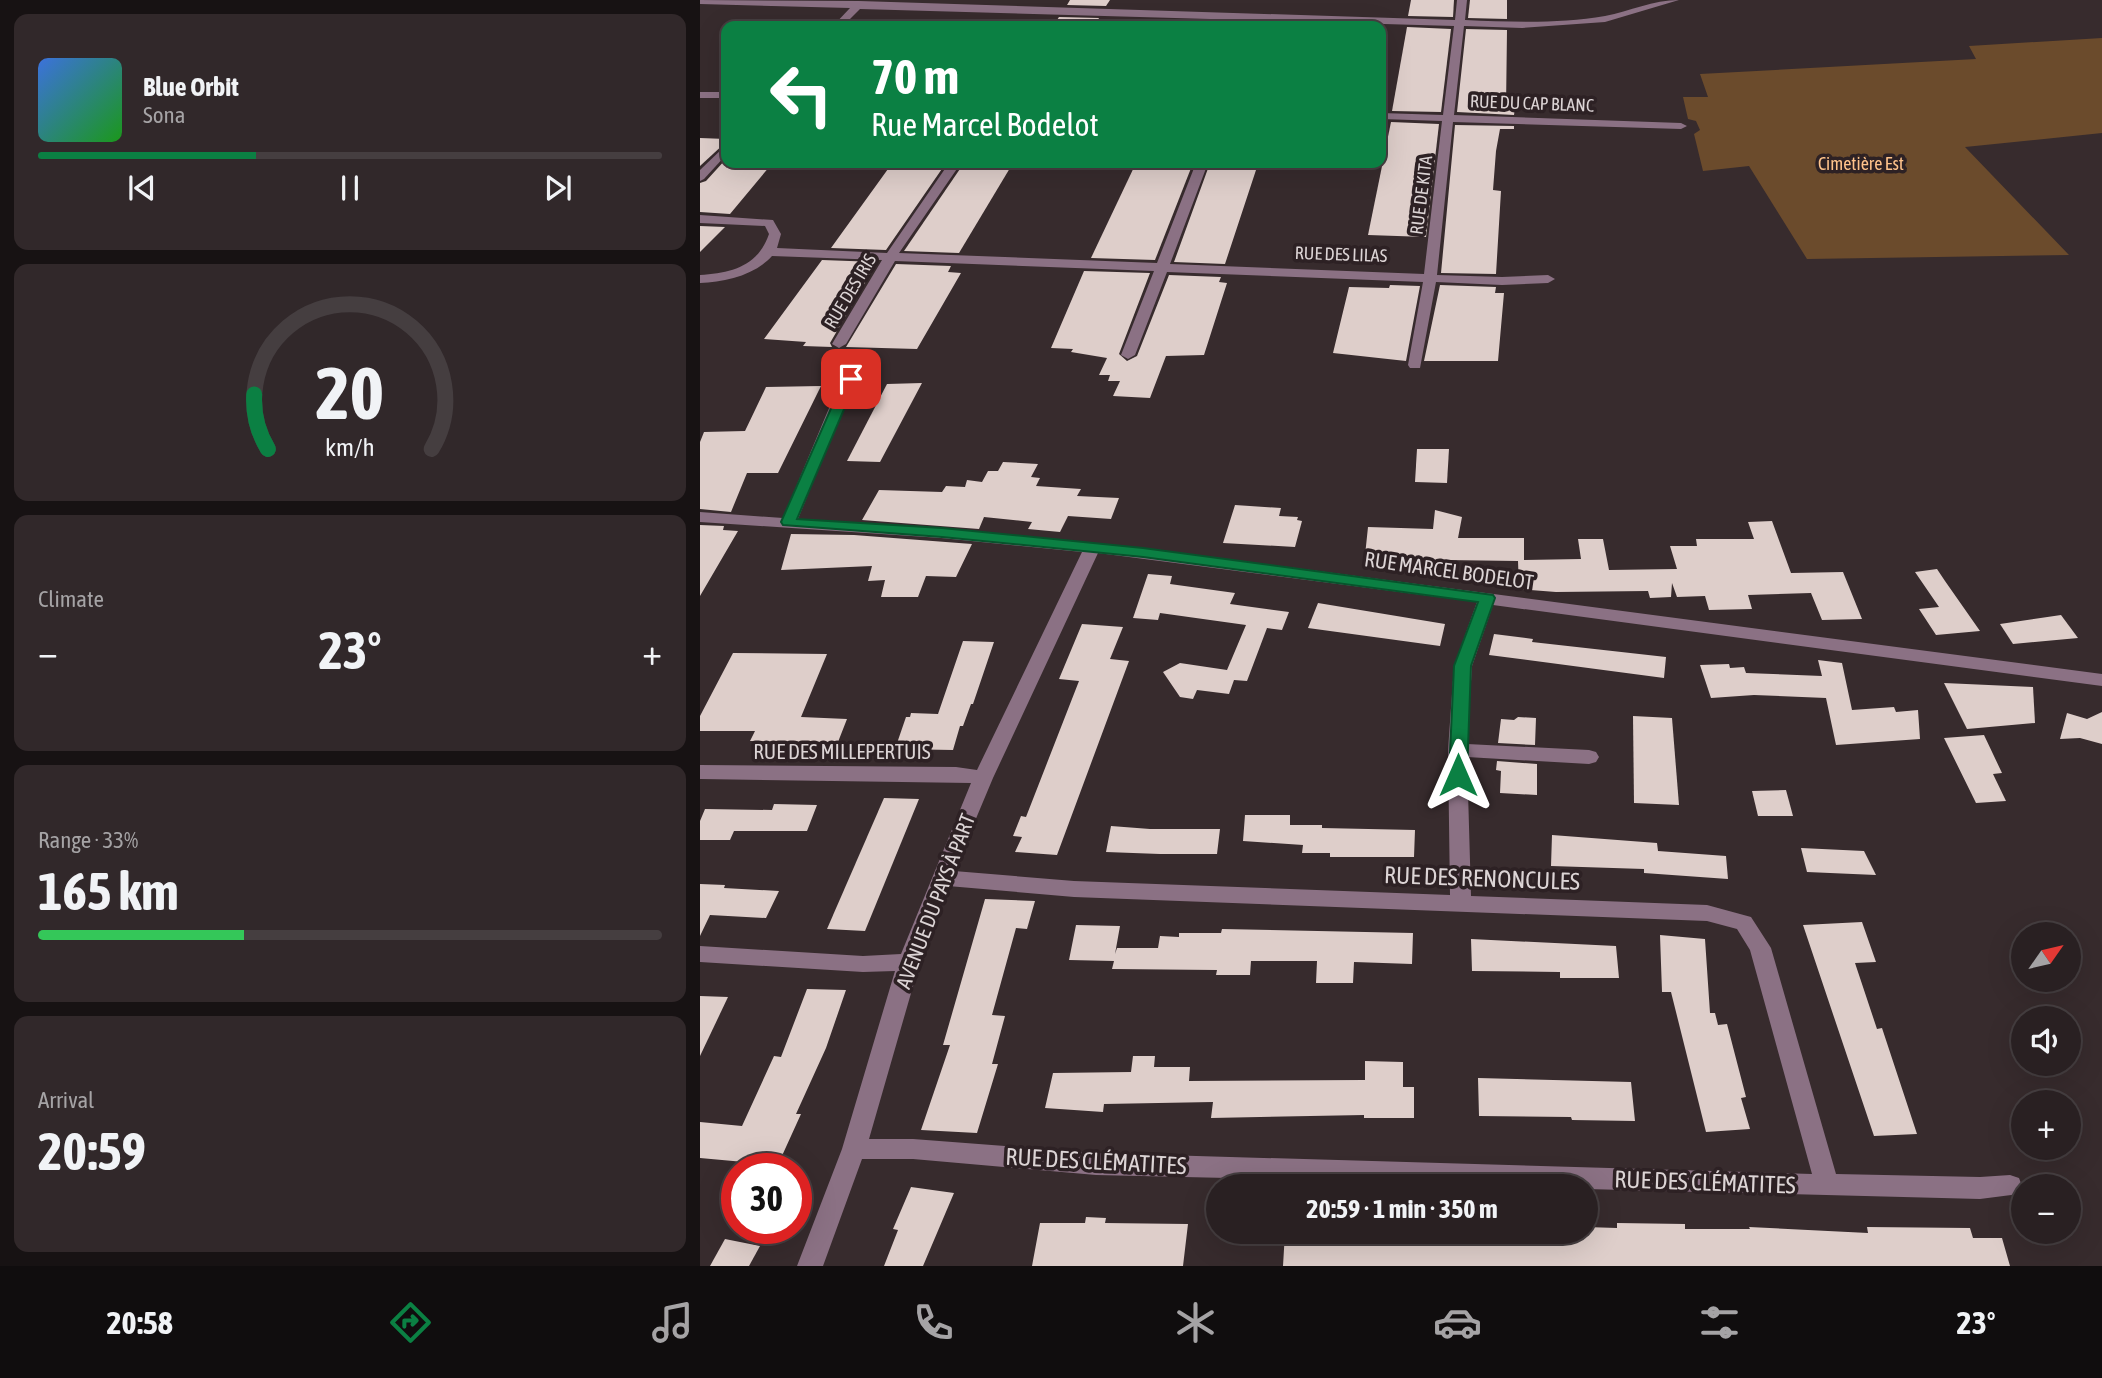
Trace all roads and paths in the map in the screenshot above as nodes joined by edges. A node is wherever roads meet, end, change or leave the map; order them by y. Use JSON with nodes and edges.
{"nodes":[{"id":1,"x":1059,"y":0,"type":"edge"},
{"id":2,"x":1462,"y":0,"type":"edge"},
{"id":3,"x":1674,"y":0,"type":"edge"},
{"id":4,"x":700,"y":1,"type":"edge"},
{"id":5,"x":860,"y":4,"type":"edge"},
{"id":6,"x":1051,"y":12,"type":"junction"},
{"id":7,"x":1258,"y":17,"type":"edge"},
{"id":8,"x":843,"y":21,"type":"edge"},
{"id":9,"x":1045,"y":21,"type":"edge"},
{"id":10,"x":1460,"y":23,"type":"junction"},
{"id":11,"x":700,"y":94,"type":"edge"},
{"id":12,"x":721,"y":96,"type":"edge"},
{"id":13,"x":1386,"y":116,"type":"edge"},
{"id":14,"x":1448,"y":118,"type":"junction"},
{"id":15,"x":1681,"y":126,"type":"dead end"},
{"id":16,"x":721,"y":154,"type":"edge"},
{"id":17,"x":952,"y":168,"type":"edge"},
{"id":18,"x":1200,"y":168,"type":"edge"},
{"id":19,"x":700,"y":177,"type":"edge"},
{"id":20,"x":700,"y":219,"type":"edge"},
{"id":21,"x":769,"y":252,"type":"junction"},
{"id":22,"x":892,"y":257,"type":"junction"},
{"id":23,"x":1161,"y":267,"type":"junction"},
{"id":24,"x":1430,"y":277,"type":"junction"},
{"id":25,"x":700,"y":279,"type":"edge"},
{"id":26,"x":1548,"y":279,"type":"dead end"},
{"id":27,"x":839,"y":344,"type":"dead end"},
{"id":28,"x":1128,"y":355,"type":"dead end"},
{"id":29,"x":862,"y":356,"type":"dead end"},
{"id":30,"x":1415,"y":365,"type":"dead end"},
{"id":31,"x":700,"y":517,"type":"edge"},
{"id":32,"x":789,"y":522,"type":"junction"},
{"id":33,"x":1092,"y":548,"type":"junction"},
{"id":34,"x":1488,"y":598,"type":"junction"},
{"id":35,"x":2102,"y":680,"type":"edge"},
{"id":36,"x":1457,"y":750,"type":"junction"},
{"id":37,"x":1588,"y":757,"type":"dead end"},
{"id":38,"x":700,"y":772,"type":"edge"},
{"id":39,"x":983,"y":778,"type":"junction"},
{"id":40,"x":941,"y":878,"type":"junction"},
{"id":41,"x":1461,"y":904,"type":"junction"},
{"id":42,"x":700,"y":954,"type":"edge"},
{"id":43,"x":909,"y":962,"type":"junction"},
{"id":44,"x":854,"y":1149,"type":"junction"},
{"id":45,"x":1827,"y":1185,"type":"junction"},
{"id":46,"x":2010,"y":1186,"type":"dead end"},
{"id":47,"x":810,"y":1266,"type":"edge"}],
"edges":[{"from":1,"to":6,"type":"street"},
{"from":2,"to":10,"type":"street","name":"RUE DE KITA"},
{"from":3,"to":10,"type":"street"},
{"from":4,"to":5,"type":"street"},
{"from":5,"to":6,"type":"street"},
{"from":5,"to":8,"type":"street"},
{"from":6,"to":7,"type":"street"},
{"from":6,"to":9,"type":"street"},
{"from":7,"to":10,"type":"street"},
{"from":10,"to":14,"type":"street","name":"RUE DE KITA"},
{"from":11,"to":12,"type":"street"},
{"from":13,"to":14,"type":"street","name":"RUE DU CAP BLANC"},
{"from":14,"to":15,"type":"street","name":"RUE DU CAP BLANC"},
{"from":14,"to":24,"type":"street","name":"RUE DE KITA"},
{"from":16,"to":19,"type":"street"},
{"from":17,"to":22,"type":"street","name":"RUE DES IRIS"},
{"from":18,"to":23,"type":"street"},
{"from":20,"to":21,"type":"street"},
{"from":21,"to":22,"type":"street","name":"RUE DES LILAS"},
{"from":21,"to":25,"type":"street"},
{"from":22,"to":23,"type":"street","name":"RUE DES LILAS"},
{"from":22,"to":27,"type":"street","name":"RUE DES IRIS"},
{"from":23,"to":24,"type":"street","name":"RUE DES LILAS"},
{"from":23,"to":28,"type":"street"},
{"from":24,"to":26,"type":"street","name":"RUE DES LILAS"},
{"from":24,"to":30,"type":"street"},
{"from":29,"to":32,"type":"street"},
{"from":31,"to":32,"type":"street","name":"RUE MARCEL BODELOT"},
{"from":32,"to":33,"type":"street","name":"RUE MARCEL BODELOT"},
{"from":33,"to":34,"type":"street","name":"RUE MARCEL BODELOT"},
{"from":33,"to":39,"type":"street","name":"AVENUE DU PAYS À PART"},
{"from":34,"to":35,"type":"street","name":"RUE MARCEL BODELOT"},
{"from":34,"to":36,"type":"street"},
{"from":36,"to":37,"type":"street"},
{"from":36,"to":41,"type":"street"},
{"from":38,"to":39,"type":"street","name":"RUE DES MILLEPERTUIS"},
{"from":39,"to":40,"type":"street","name":"AVENUE DU PAYS À PART"},
{"from":40,"to":41,"type":"street","name":"RUE DES RENONCULES"},
{"from":40,"to":43,"type":"street","name":"AVENUE DU PAYS À PART"},
{"from":41,"to":45,"type":"street","name":"RUE DES RENONCULES"},
{"from":42,"to":43,"type":"street"},
{"from":43,"to":44,"type":"street","name":"AVENUE DU PAYS À PART"},
{"from":44,"to":45,"type":"street","name":"RUE DES CLÉMATITES"},
{"from":44,"to":47,"type":"street","name":"AVENUE DU PAYS À PART"},
{"from":45,"to":46,"type":"street","name":"RUE DES CLÉMATITES"}]}
